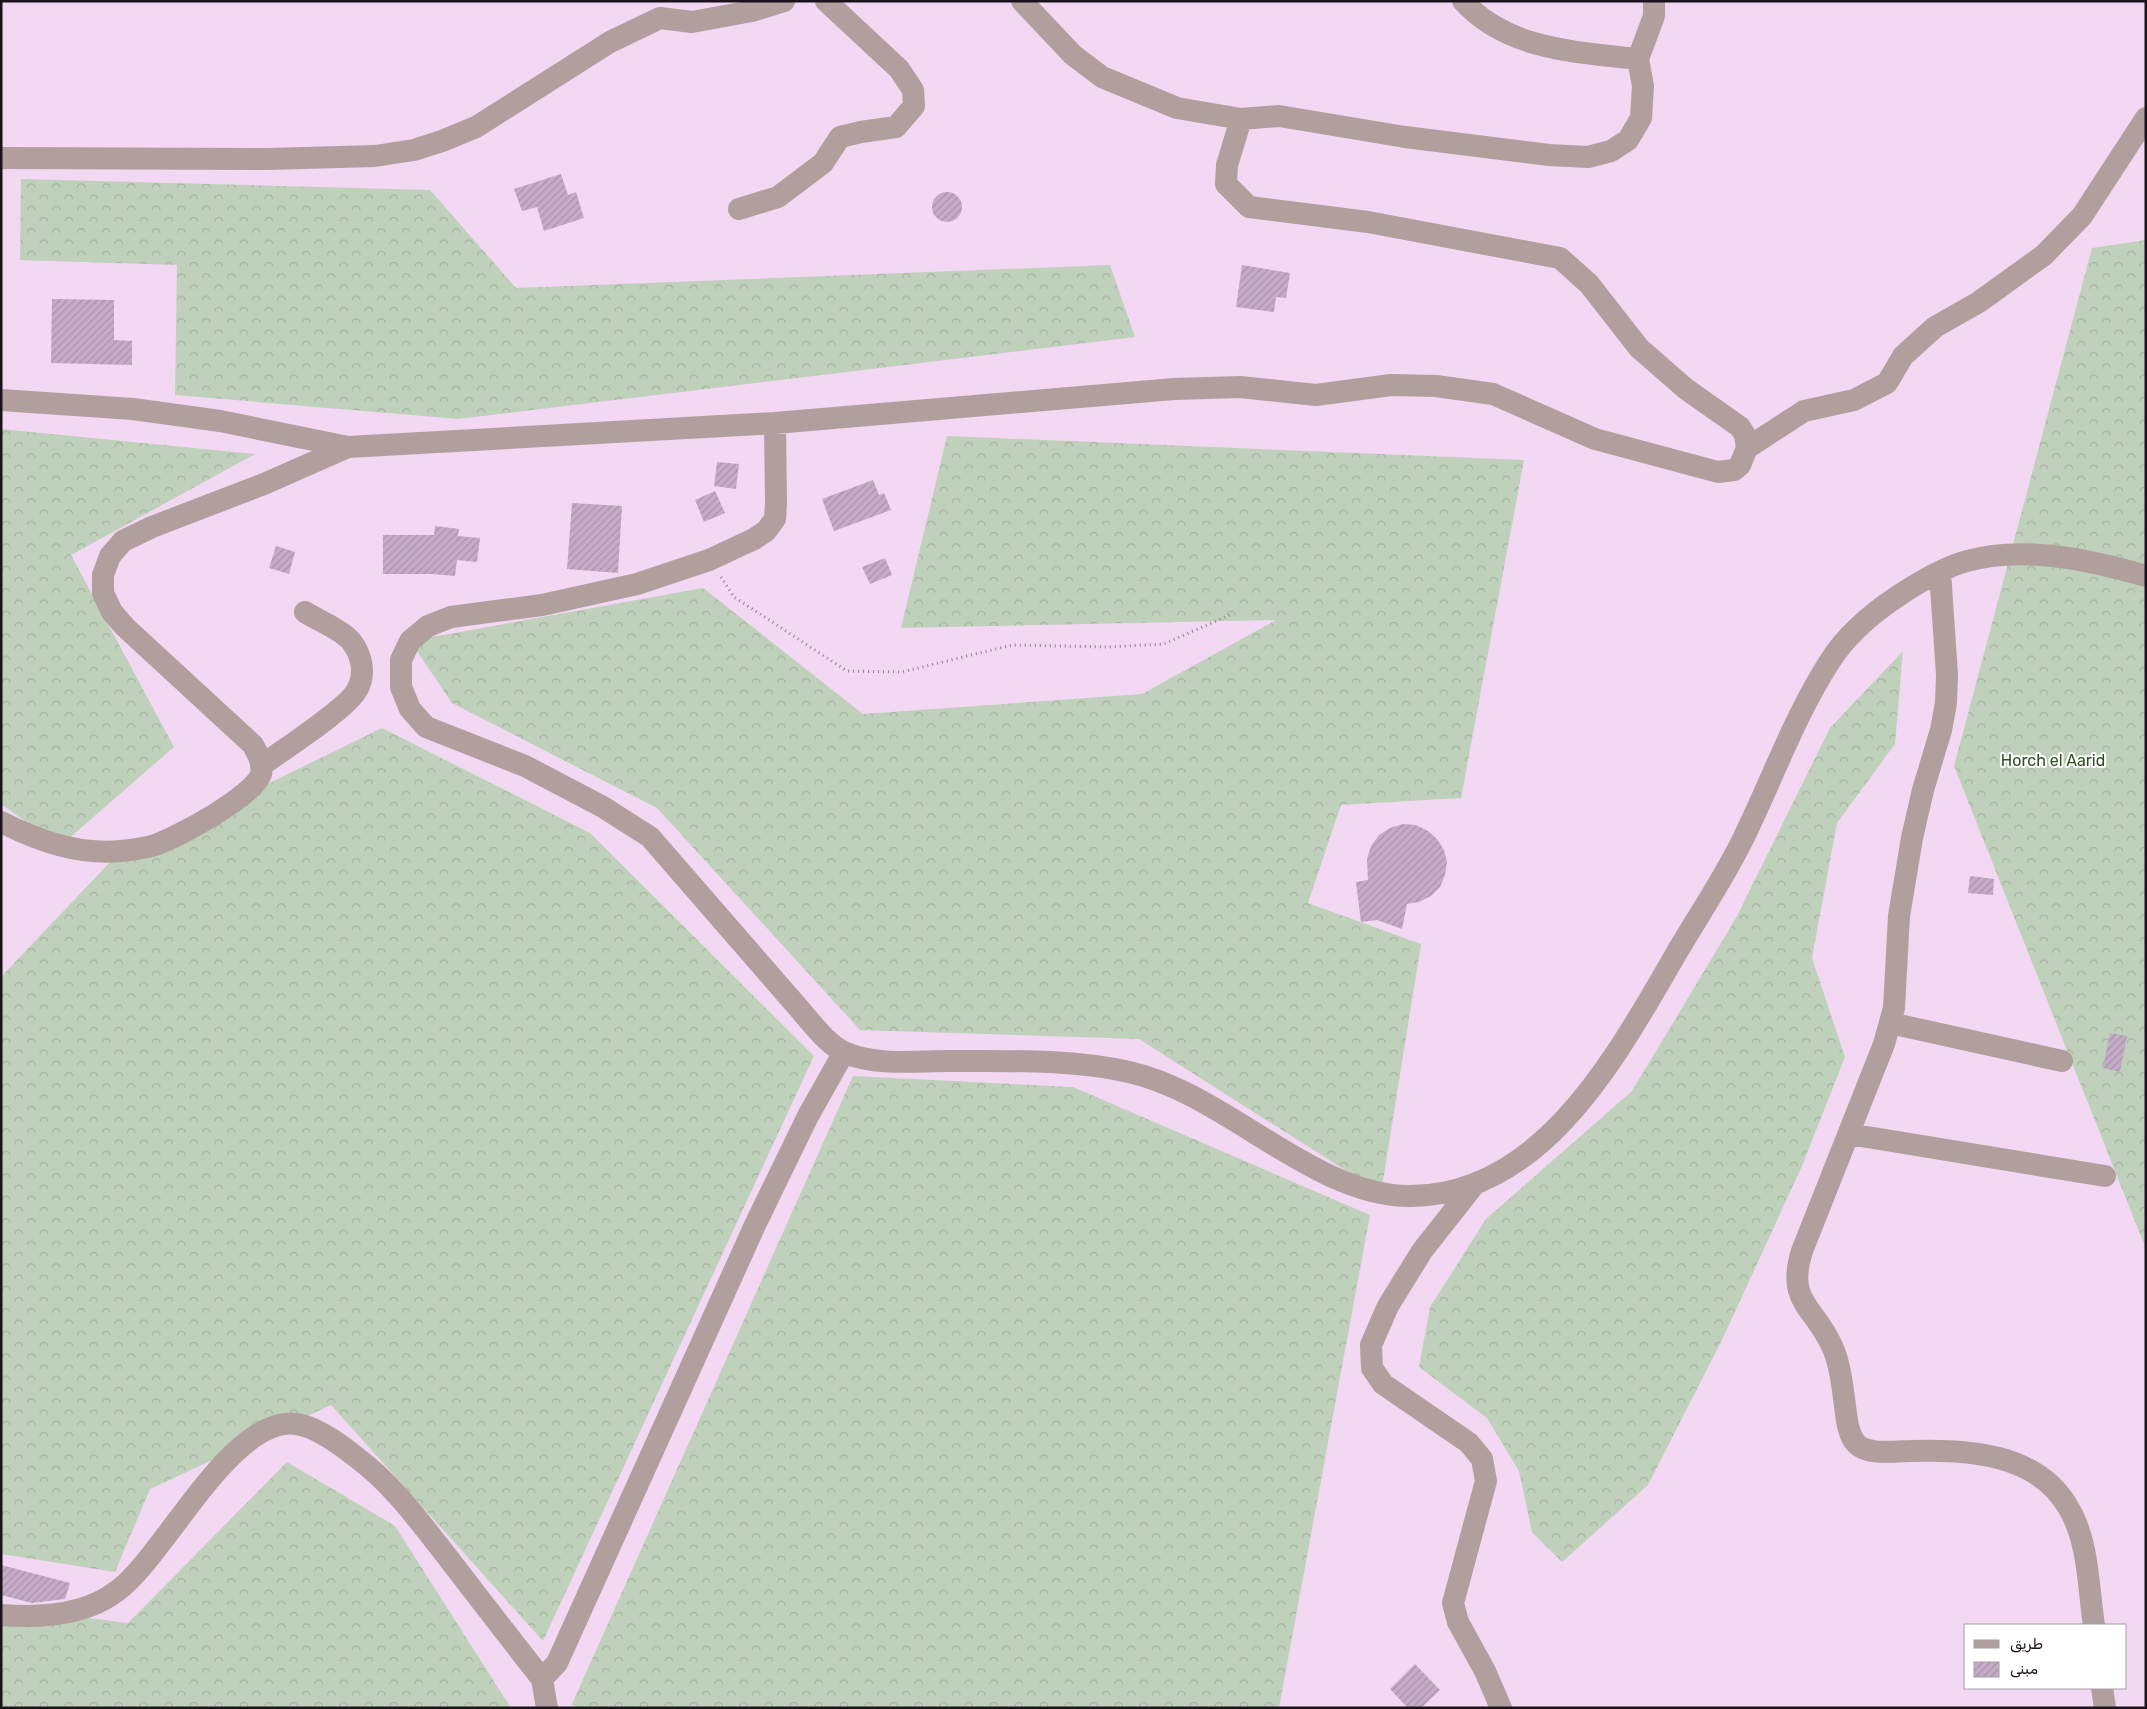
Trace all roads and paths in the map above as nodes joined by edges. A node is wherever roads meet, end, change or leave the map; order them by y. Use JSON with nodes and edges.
{"nodes":[{"id":1,"x":784,"y":1,"type":"edge"},
{"id":2,"x":826,"y":1,"type":"edge"},
{"id":3,"x":1022,"y":1,"type":"edge"},
{"id":4,"x":1463,"y":1,"type":"edge"},
{"id":5,"x":1654,"y":1,"type":"edge"},
{"id":6,"x":655,"y":10,"type":"edge"},
{"id":7,"x":1638,"y":59,"type":"junction"},
{"id":8,"x":2146,"y":118,"type":"edge"},
{"id":9,"x":1240,"y":119,"type":"junction"},
{"id":10,"x":1,"y":158,"type":"edge"},
{"id":11,"x":739,"y":209,"type":"dead end"},
{"id":12,"x":1,"y":400,"type":"edge"},
{"id":13,"x":775,"y":423,"type":"junction"},
{"id":14,"x":348,"y":447,"type":"junction"},
{"id":15,"x":1747,"y":448,"type":"junction"},
{"id":16,"x":709,"y":560,"type":"junction"},
{"id":17,"x":1940,"y":572,"type":"junction"},
{"id":18,"x":2146,"y":576,"type":"edge"},
{"id":19,"x":306,"y":612,"type":"dead end"},
{"id":20,"x":1232,"y":614,"type":"dead end"},
{"id":21,"x":261,"y":766,"type":"junction"},
{"id":22,"x":1,"y":822,"type":"edge"},
{"id":23,"x":1890,"y":1023,"type":"junction"},
{"id":24,"x":844,"y":1052,"type":"junction"},
{"id":25,"x":2062,"y":1061,"type":"dead end"},
{"id":26,"x":1849,"y":1134,"type":"junction"},
{"id":27,"x":2105,"y":1176,"type":"dead end"},
{"id":28,"x":1474,"y":1184,"type":"junction"},
{"id":29,"x":1,"y":1615,"type":"edge"},
{"id":30,"x":2094,"y":1624,"type":"edge"},
{"id":31,"x":542,"y":1680,"type":"junction"},
{"id":32,"x":2102,"y":1689,"type":"edge"},
{"id":33,"x":547,"y":1708,"type":"edge"},
{"id":34,"x":1501,"y":1708,"type":"edge"},
{"id":35,"x":2105,"y":1708,"type":"edge"}],
"edges":[{"from":1,"to":6,"type":"street"},
{"from":2,"to":11,"type":"street"},
{"from":3,"to":9,"type":"street"},
{"from":4,"to":7,"type":"street"},
{"from":5,"to":7,"type":"street"},
{"from":6,"to":10,"type":"street"},
{"from":7,"to":9,"type":"street"},
{"from":8,"to":15,"type":"street"},
{"from":9,"to":15,"type":"street"},
{"from":12,"to":14,"type":"street"},
{"from":13,"to":14,"type":"street"},
{"from":13,"to":15,"type":"street"},
{"from":13,"to":16,"type":"street"},
{"from":14,"to":21,"type":"street"},
{"from":16,"to":20,"type":"path"},
{"from":16,"to":24,"type":"street"},
{"from":17,"to":18,"type":"street"},
{"from":17,"to":23,"type":"street"},
{"from":17,"to":28,"type":"street"},
{"from":19,"to":21,"type":"street"},
{"from":21,"to":22,"type":"street"},
{"from":23,"to":25,"type":"street"},
{"from":23,"to":26,"type":"street"},
{"from":24,"to":28,"type":"street"},
{"from":24,"to":31,"type":"street"},
{"from":26,"to":27,"type":"street"},
{"from":26,"to":30,"type":"street"},
{"from":28,"to":34,"type":"street"},
{"from":29,"to":31,"type":"street"},
{"from":31,"to":33,"type":"street"},
{"from":32,"to":35,"type":"street"}]}
